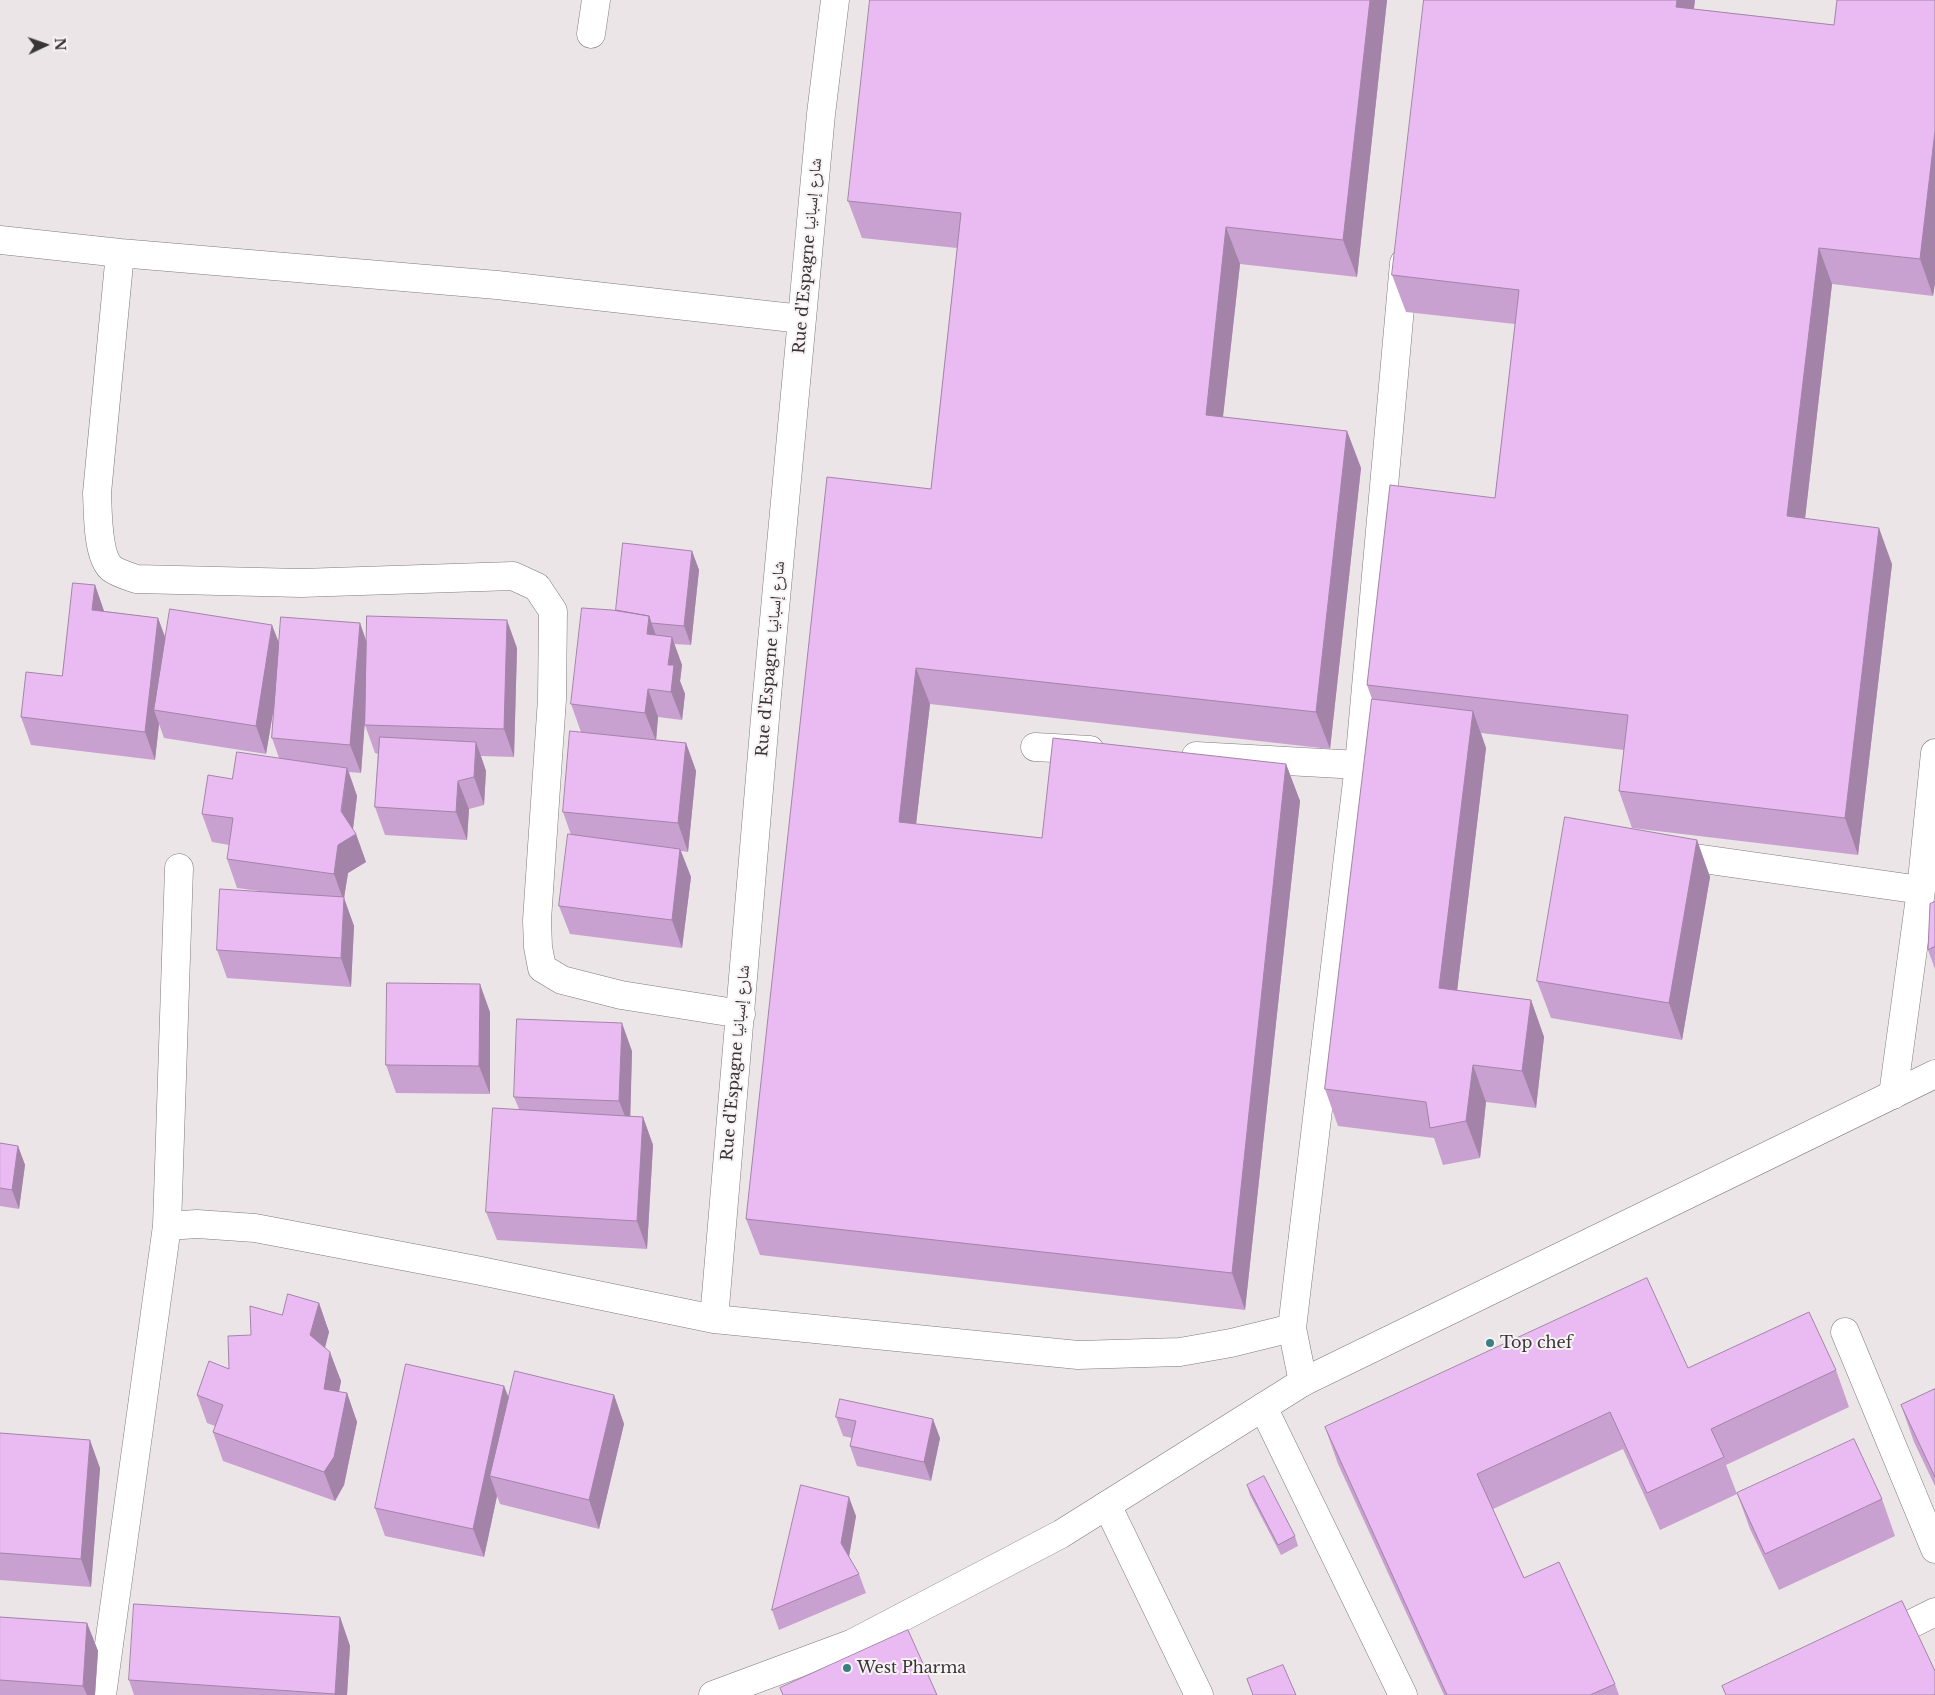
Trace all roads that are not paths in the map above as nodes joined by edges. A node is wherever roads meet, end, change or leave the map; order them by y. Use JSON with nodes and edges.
{"nodes":[{"id":1,"x":596,"y":0,"type":"edge"},
{"id":2,"x":835,"y":0,"type":"edge"},
{"id":3,"x":591,"y":34,"type":"dead end"},
{"id":4,"x":1406,"y":238,"type":"edge"},
{"id":5,"x":0,"y":240,"type":"edge"},
{"id":6,"x":120,"y":253,"type":"junction"},
{"id":7,"x":802,"y":319,"type":"junction"},
{"id":8,"x":1035,"y":747,"type":"dead end"},
{"id":9,"x":1114,"y":752,"type":"edge"},
{"id":10,"x":1935,"y":753,"type":"edge"},
{"id":11,"x":1173,"y":755,"type":"edge"},
{"id":12,"x":1359,"y":765,"type":"junction"},
{"id":13,"x":1638,"y":850,"type":"edge"},
{"id":14,"x":179,"y":868,"type":"dead end"},
{"id":15,"x":1921,"y":890,"type":"junction"},
{"id":16,"x":741,"y":1014,"type":"junction"},
{"id":17,"x":1935,"y":1074,"type":"edge"},
{"id":18,"x":1893,"y":1095,"type":"junction"},
{"id":19,"x":167,"y":1226,"type":"junction"},
{"id":20,"x":714,"y":1319,"type":"junction"},
{"id":21,"x":1292,"y":1328,"type":"junction"},
{"id":22,"x":1845,"y":1332,"type":"dead end"},
{"id":23,"x":1303,"y":1382,"type":"junction"},
{"id":24,"x":1263,"y":1407,"type":"junction"},
{"id":25,"x":1107,"y":1505,"type":"junction"},
{"id":26,"x":1935,"y":1549,"type":"edge"},
{"id":27,"x":1935,"y":1612,"type":"edge"},
{"id":28,"x":1857,"y":1651,"type":"edge"},
{"id":29,"x":102,"y":1695,"type":"edge"},
{"id":30,"x":713,"y":1695,"type":"edge"},
{"id":31,"x":1199,"y":1695,"type":"edge"},
{"id":32,"x":1403,"y":1695,"type":"edge"}],
"edges":[{"from":1,"to":3,"type":"street"},
{"from":2,"to":7,"type":"street","name":"Rue d'Espagne شارع إسبانيا"},
{"from":4,"to":12,"type":"street"},
{"from":5,"to":6,"type":"street"},
{"from":6,"to":7,"type":"street"},
{"from":6,"to":16,"type":"street"},
{"from":7,"to":16,"type":"street","name":"Rue d'Espagne شارع إسبانيا"},
{"from":8,"to":9,"type":"street"},
{"from":10,"to":15,"type":"street"},
{"from":11,"to":12,"type":"street"},
{"from":12,"to":21,"type":"street"},
{"from":13,"to":15,"type":"street"},
{"from":14,"to":19,"type":"street"},
{"from":15,"to":18,"type":"street"},
{"from":16,"to":20,"type":"street","name":"Rue d'Espagne شارع إسبانيا"},
{"from":17,"to":18,"type":"street"},
{"from":18,"to":23,"type":"street"},
{"from":19,"to":20,"type":"street"},
{"from":19,"to":29,"type":"street"},
{"from":20,"to":21,"type":"street"},
{"from":21,"to":23,"type":"street"},
{"from":22,"to":26,"type":"street"},
{"from":23,"to":24,"type":"street"},
{"from":24,"to":25,"type":"street"},
{"from":24,"to":32,"type":"street"},
{"from":25,"to":30,"type":"street"},
{"from":25,"to":31,"type":"street"},
{"from":27,"to":28,"type":"street"}]}
